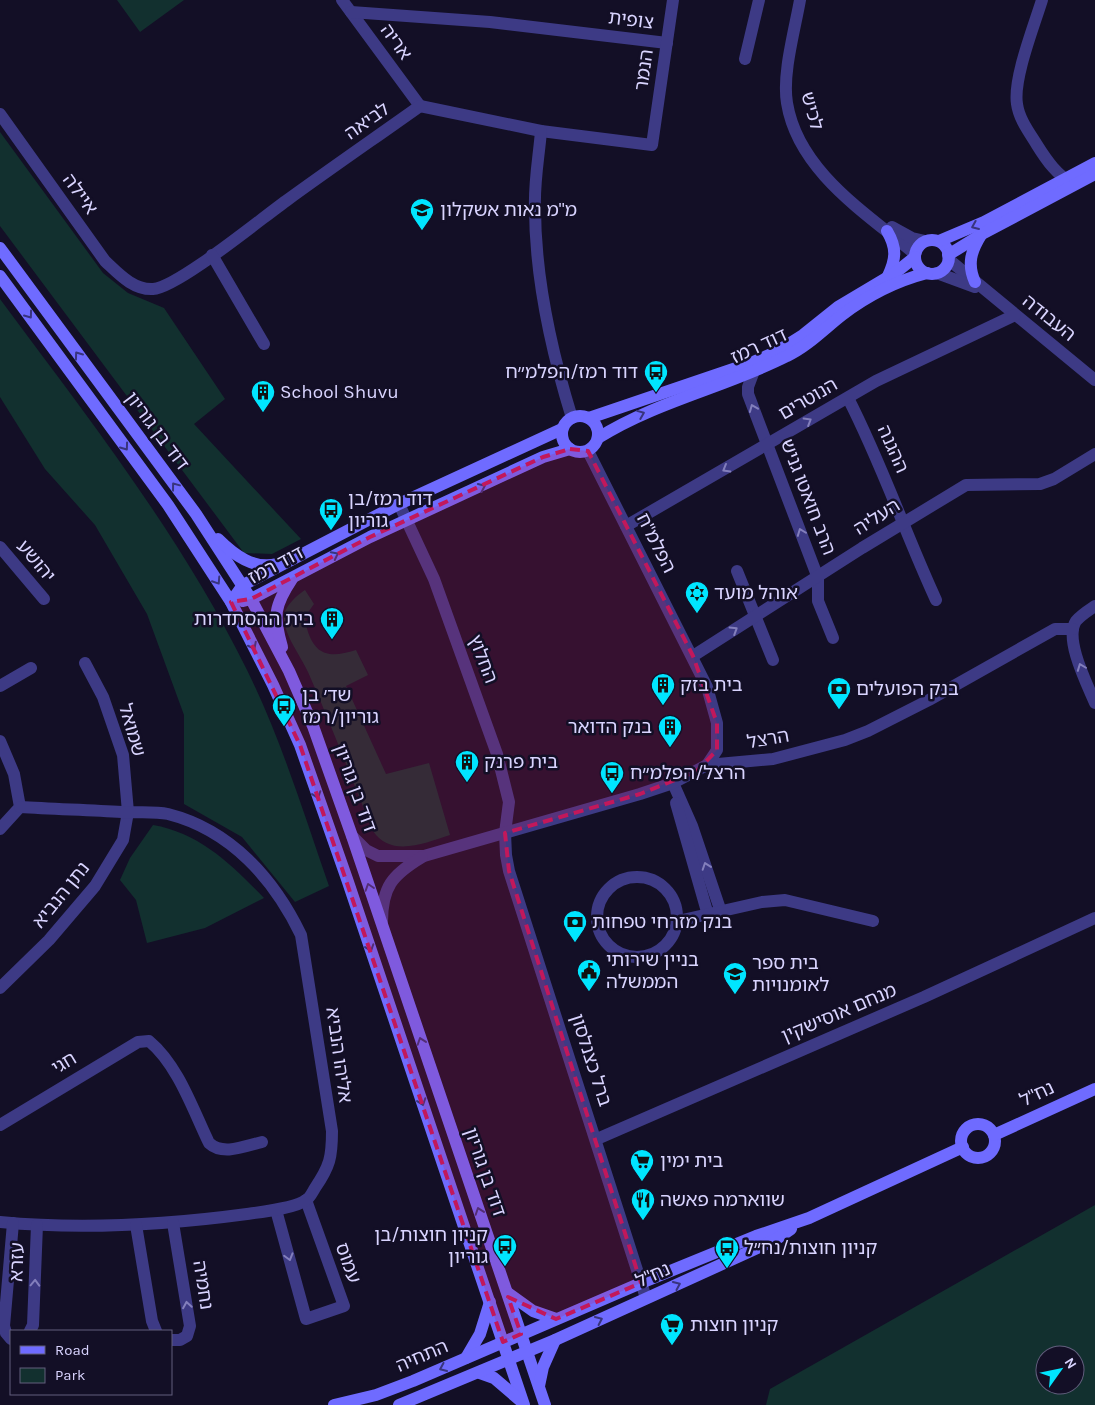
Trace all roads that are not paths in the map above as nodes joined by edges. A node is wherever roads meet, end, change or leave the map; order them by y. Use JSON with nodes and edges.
{"nodes":[{"id":1,"x":342,"y":0,"type":"edge"},
{"id":2,"x":673,"y":0,"type":"edge"},
{"id":3,"x":758,"y":0,"type":"edge"},
{"id":4,"x":800,"y":0,"type":"edge"},
{"id":5,"x":1042,"y":0,"type":"edge"},
{"id":6,"x":351,"y":12,"type":"junction"},
{"id":7,"x":666,"y":43,"type":"junction"},
{"id":8,"x":746,"y":59,"type":"dead end"},
{"id":9,"x":420,"y":106,"type":"junction"},
{"id":10,"x":0,"y":114,"type":"edge"},
{"id":11,"x":541,"y":131,"type":"junction"},
{"id":12,"x":1095,"y":163,"type":"edge"},
{"id":13,"x":1095,"y":174,"type":"edge"},
{"id":14,"x":1070,"y":182,"type":"junction"},
{"id":15,"x":862,"y":210,"type":"junction"},
{"id":16,"x":887,"y":230,"type":"junction"},
{"id":17,"x":982,"y":234,"type":"junction"},
{"id":18,"x":925,"y":241,"type":"junction"},
{"id":19,"x":938,"y":241,"type":"junction"},
{"id":20,"x":0,"y":248,"type":"edge"},
{"id":21,"x":212,"y":255,"type":"junction"},
{"id":22,"x":915,"y":256,"type":"junction"},
{"id":23,"x":948,"y":257,"type":"junction"},
{"id":24,"x":932,"y":273,"type":"junction"},
{"id":25,"x":0,"y":276,"type":"edge"},
{"id":26,"x":888,"y":276,"type":"junction"},
{"id":27,"x":975,"y":282,"type":"junction"},
{"id":28,"x":138,"y":288,"type":"joint"},
{"id":29,"x":1003,"y":305,"type":"junction"},
{"id":30,"x":1015,"y":314,"type":"junction"},
{"id":31,"x":264,"y":344,"type":"dead end"},
{"id":32,"x":754,"y":371,"type":"junction"},
{"id":33,"x":1095,"y":380,"type":"edge"},
{"id":34,"x":848,"y":398,"type":"junction"},
{"id":35,"x":572,"y":418,"type":"junction"},
{"id":36,"x":589,"y":418,"type":"junction"},
{"id":37,"x":562,"y":430,"type":"junction"},
{"id":38,"x":598,"y":438,"type":"junction"},
{"id":39,"x":768,"y":445,"type":"junction"},
{"id":40,"x":570,"y":449,"type":"junction"},
{"id":41,"x":588,"y":451,"type":"junction"},
{"id":42,"x":1095,"y":454,"type":"edge"},
{"id":43,"x":400,"y":504,"type":"junction"},
{"id":44,"x":407,"y":521,"type":"junction"},
{"id":45,"x":902,"y":523,"type":"junction"},
{"id":46,"x":203,"y":525,"type":"junction"},
{"id":47,"x":626,"y":526,"type":"junction"},
{"id":48,"x":0,"y":547,"type":"edge"},
{"id":49,"x":289,"y":561,"type":"junction"},
{"id":50,"x":737,"y":571,"type":"dead end"},
{"id":51,"x":818,"y":578,"type":"junction"},
{"id":52,"x":292,"y":579,"type":"junction"},
{"id":53,"x":243,"y":585,"type":"junction"},
{"id":54,"x":44,"y":599,"type":"dead end"},
{"id":55,"x":251,"y":599,"type":"junction"},
{"id":56,"x":936,"y":600,"type":"dead end"},
{"id":57,"x":231,"y":602,"type":"junction"},
{"id":58,"x":1095,"y":606,"type":"edge"},
{"id":59,"x":756,"y":616,"type":"junction"},
{"id":60,"x":1073,"y":629,"type":"junction"},
{"id":61,"x":833,"y":638,"type":"dead end"},
{"id":62,"x":693,"y":656,"type":"junction"},
{"id":63,"x":773,"y":660,"type":"dead end"},
{"id":64,"x":85,"y":663,"type":"dead end"},
{"id":65,"x":31,"y":668,"type":"dead end"},
{"id":66,"x":288,"y":671,"type":"junction"},
{"id":67,"x":0,"y":686,"type":"edge"},
{"id":68,"x":1095,"y":703,"type":"edge"},
{"id":69,"x":0,"y":741,"type":"edge"},
{"id":70,"x":706,"y":765,"type":"junction"},
{"id":71,"x":673,"y":783,"type":"junction"},
{"id":72,"x":20,"y":807,"type":"junction"},
{"id":73,"x":128,"y":812,"type":"junction"},
{"id":74,"x":0,"y":829,"type":"edge"},
{"id":75,"x":505,"y":833,"type":"junction"},
{"id":76,"x":352,"y":836,"type":"junction"},
{"id":77,"x":424,"y":856,"type":"junction"},
{"id":78,"x":715,"y":913,"type":"junction"},
{"id":79,"x":1095,"y":918,"type":"edge"},
{"id":80,"x":678,"y":921,"type":"junction"},
{"id":81,"x":873,"y":921,"type":"dead end"},
{"id":82,"x":382,"y":928,"type":"junction"},
{"id":83,"x":0,"y":988,"type":"edge"},
{"id":84,"x":1095,"y":1088,"type":"edge"},
{"id":85,"x":0,"y":1125,"type":"edge"},
{"id":86,"x":994,"y":1134,"type":"junction"},
{"id":87,"x":597,"y":1139,"type":"junction"},
{"id":88,"x":262,"y":1142,"type":"dead end"},
{"id":89,"x":963,"y":1148,"type":"junction"},
{"id":90,"x":306,"y":1200,"type":"junction"},
{"id":91,"x":276,"y":1210,"type":"junction"},
{"id":92,"x":808,"y":1218,"type":"junction"},
{"id":93,"x":0,"y":1222,"type":"edge"},
{"id":94,"x":13,"y":1223,"type":"junction"},
{"id":95,"x":174,"y":1223,"type":"junction"},
{"id":96,"x":37,"y":1225,"type":"junction"},
{"id":97,"x":136,"y":1225,"type":"junction"},
{"id":98,"x":641,"y":1283,"type":"junction"},
{"id":99,"x":506,"y":1290,"type":"junction"},
{"id":100,"x":646,"y":1298,"type":"junction"},
{"id":101,"x":490,"y":1302,"type":"junction"},
{"id":102,"x":556,"y":1319,"type":"junction"},
{"id":103,"x":30,"y":1330,"type":"edge"},
{"id":104,"x":156,"y":1330,"type":"edge"},
{"id":105,"x":521,"y":1334,"type":"junction"},
{"id":106,"x":10,"y":1337,"type":"edge"},
{"id":107,"x":172,"y":1340,"type":"edge"},
{"id":108,"x":555,"y":1340,"type":"junction"},
{"id":109,"x":503,"y":1342,"type":"junction"},
{"id":110,"x":527,"y":1352,"type":"junction"},
{"id":111,"x":466,"y":1358,"type":"junction"},
{"id":112,"x":509,"y":1360,"type":"junction"},
{"id":113,"x":480,"y":1373,"type":"junction"},
{"id":114,"x":539,"y":1386,"type":"junction"},
{"id":115,"x":524,"y":1404,"type":"edge"},
{"id":116,"x":334,"y":1405,"type":"edge"},
{"id":117,"x":399,"y":1405,"type":"edge"},
{"id":118,"x":545,"y":1405,"type":"edge"}],
"edges":[{"from":1,"to":6,"type":"street","name":"אריה"},
{"from":2,"to":7,"type":"street","name":"הנמר"},
{"from":3,"to":8,"type":"street"},
{"from":4,"to":15,"type":"street","name":"לכיש"},
{"from":5,"to":14,"type":"street"},
{"from":6,"to":7,"type":"street","name":"צופית"},
{"from":6,"to":9,"type":"street","name":"אריה"},
{"from":7,"to":11,"type":"street","name":"הנמר"},
{"from":9,"to":11,"type":"street"},
{"from":9,"to":21,"type":"street","name":"לביאה"},
{"from":10,"to":28,"type":"street","name":"איילה"},
{"from":11,"to":35,"type":"street"},
{"from":12,"to":14,"type":"street"},
{"from":13,"to":14,"type":"street"},
{"from":14,"to":17,"type":"street"},
{"from":14,"to":19,"type":"street","one_way":true},
{"from":15,"to":16,"type":"street","name":"לכיש"},
{"from":15,"to":18,"type":"street","name":"לכיש"},
{"from":16,"to":22,"type":"street","name":"לכיש"},
{"from":16,"to":26,"type":"street"},
{"from":17,"to":23,"type":"street"},
{"from":17,"to":27,"type":"street"},
{"from":18,"to":19,"type":"street"},
{"from":18,"to":22,"type":"street"},
{"from":19,"to":23,"type":"street"},
{"from":46,"to":20,"type":"street","name":"דוד בן גוריון","one_way":true},
{"from":21,"to":28,"type":"street","name":"לביאה"},
{"from":21,"to":31,"type":"street"},
{"from":22,"to":24,"type":"street"},
{"from":22,"to":26,"type":"street","name":"דוד רמז"},
{"from":23,"to":24,"type":"street"},
{"from":23,"to":27,"type":"street","name":"העבודה"},
{"from":24,"to":29,"type":"street","name":"העבודה"},
{"from":24,"to":32,"type":"street","name":"דוד רמז"},
{"from":25,"to":57,"type":"street","name":"דוד בן גוריון","one_way":true},
{"from":26,"to":36,"type":"street","name":"דוד רמז"},
{"from":27,"to":29,"type":"street","name":"העבודה"},
{"from":29,"to":30,"type":"street","name":"העבודה"},
{"from":30,"to":33,"type":"street","name":"העבודה"},
{"from":30,"to":34,"type":"street","name":"הנוטרים"},
{"from":38,"to":32,"type":"street","name":"דוד רמז","one_way":true},
{"from":39,"to":32,"type":"street","name":"הרב חואטו גניש","one_way":true},
{"from":39,"to":34,"type":"street","name":"הנוטרים","one_way":true},
{"from":34,"to":45,"type":"street","name":"ההגנה"},
{"from":35,"to":36,"type":"street"},
{"from":35,"to":37,"type":"street"},
{"from":36,"to":38,"type":"street"},
{"from":37,"to":40,"type":"street"},
{"from":37,"to":43,"type":"street","name":"דוד רמז"},
{"from":38,"to":41,"type":"street"},
{"from":39,"to":47,"type":"street","name":"הנוטרים","one_way":true},
{"from":51,"to":39,"type":"street","name":"הרב חואטו גניש","one_way":true},
{"from":40,"to":41,"type":"street"},
{"from":44,"to":40,"type":"street","name":"דוד רמז","one_way":true},
{"from":41,"to":47,"type":"street","name":"הפלמ\"ח"},
{"from":42,"to":45,"type":"street","name":"העליה"},
{"from":43,"to":44,"type":"street","name":"החלוץ"},
{"from":43,"to":49,"type":"street","name":"דוד רמז"},
{"from":52,"to":44,"type":"street","name":"דוד רמז","one_way":true},
{"from":44,"to":75,"type":"street","name":"החלוץ"},
{"from":45,"to":51,"type":"street","name":"העליה"},
{"from":45,"to":56,"type":"street","name":"ההגנה"},
{"from":46,"to":49,"type":"street"},
{"from":46,"to":53,"type":"street","name":"דוד בן גוריון"},
{"from":47,"to":62,"type":"street","name":"הפלמ\"ח"},
{"from":48,"to":54,"type":"street","name":"יהושע"},
{"from":49,"to":53,"type":"street","name":"דוד רמז"},
{"from":50,"to":59,"type":"street"},
{"from":51,"to":59,"type":"street","name":"העליה"},
{"from":51,"to":61,"type":"street","name":"הרב חואטו גניש"},
{"from":52,"to":55,"type":"street","name":"דוד רמז"},
{"from":52,"to":66,"type":"street"},
{"from":53,"to":55,"type":"street","name":"דוד בן גוריון"},
{"from":53,"to":57,"type":"street","name":"דוד רמז"},
{"from":55,"to":57,"type":"street","name":"דוד רמז"},
{"from":55,"to":66,"type":"street","name":"דוד בן גוריון"},
{"from":57,"to":101,"type":"street","name":"דוד בן גוריון","one_way":true},
{"from":58,"to":60,"type":"street"},
{"from":62,"to":59,"type":"street","name":"העליה","one_way":true},
{"from":59,"to":63,"type":"street"},
{"from":68,"to":60,"type":"street","one_way":true},
{"from":60,"to":70,"type":"street","name":"הרצל"},
{"from":62,"to":70,"type":"street","name":"הפלמ\"ח"},
{"from":64,"to":73,"type":"street","name":"שמואל"},
{"from":65,"to":67,"type":"street"},
{"from":66,"to":76,"type":"street","name":"דוד בן גוריון"},
{"from":69,"to":72,"type":"street"},
{"from":70,"to":71,"type":"street","name":"הרצל"},
{"from":71,"to":75,"type":"street","name":"הרצל"},
{"from":71,"to":78,"type":"street"},
{"from":72,"to":73,"type":"street","name":"אליהו הנביא"},
{"from":72,"to":74,"type":"street"},
{"from":73,"to":83,"type":"street","name":"נתן הנביא"},
{"from":73,"to":90,"type":"street","name":"אליהו הנביא"},
{"from":75,"to":77,"type":"street","name":"הרצל"},
{"from":75,"to":87,"type":"street","name":"ברל כצנלסון"},
{"from":76,"to":77,"type":"street","name":"הרצל"},
{"from":82,"to":76,"type":"street","name":"דוד בן גוריון","one_way":true},
{"from":77,"to":82,"type":"street","name":"הרצל"},
{"from":78,"to":80,"type":"street"},
{"from":78,"to":81,"type":"street"},
{"from":79,"to":87,"type":"street","name":"מנחם אוסישקין"},
{"from":80,"to":80,"type":"street"},
{"from":99,"to":82,"type":"street","name":"דוד בן גוריון","one_way":true},
{"from":84,"to":86,"type":"street","name":"נח\"ל"},
{"from":85,"to":88,"type":"street","name":"חגי"},
{"from":86,"to":89,"type":"street"},
{"from":86,"to":89,"type":"street"},
{"from":87,"to":98,"type":"street","name":"ברל כצנלסון"},
{"from":89,"to":92,"type":"street","name":"נח\"ל"},
{"from":90,"to":91,"type":"street"},
{"from":91,"to":90,"type":"street","name":"עמוס","one_way":true},
{"from":91,"to":95,"type":"street"},
{"from":92,"to":98,"type":"street","name":"נח\"ל"},
{"from":100,"to":92,"type":"street","name":"נח\"ל","one_way":true},
{"from":93,"to":94,"type":"street"},
{"from":94,"to":96,"type":"street"},
{"from":94,"to":106,"type":"street","name":"עזרא"},
{"from":95,"to":97,"type":"street"},
{"from":107,"to":95,"type":"street","name":"נחמיה","one_way":true},
{"from":96,"to":97,"type":"street"},
{"from":103,"to":96,"type":"street","name":"עזרא","one_way":true},
{"from":97,"to":104,"type":"street"},
{"from":98,"to":100,"type":"street","name":"ברל כצנלסון"},
{"from":98,"to":102,"type":"street","name":"נח\"ל"},
{"from":99,"to":102,"type":"street"},
{"from":99,"to":105,"type":"street","name":"דוד בן גוריון"},
{"from":108,"to":100,"type":"street","name":"נח\"ל","one_way":true},
{"from":101,"to":109,"type":"street","name":"דוד בן גוריון"},
{"from":101,"to":111,"type":"street"},
{"from":102,"to":105,"type":"street","name":"נח\"ל"},
{"from":105,"to":109,"type":"street","name":"התחיה"},
{"from":105,"to":110,"type":"street","name":"דוד בן גוריון"},
{"from":108,"to":110,"type":"street","name":"נח\"ל"},
{"from":108,"to":114,"type":"street"},
{"from":109,"to":111,"type":"street","name":"התחיה"},
{"from":109,"to":112,"type":"street","name":"דוד בן גוריון"},
{"from":110,"to":112,"type":"street","name":"נח\"ל"},
{"from":110,"to":114,"type":"street","name":"דוד בן גוריון"},
{"from":111,"to":116,"type":"street","name":"התחיה","one_way":true},
{"from":112,"to":113,"type":"street","name":"התחיה"},
{"from":112,"to":115,"type":"street","name":"דוד בן גוריון"},
{"from":113,"to":115,"type":"street"},
{"from":113,"to":117,"type":"street","name":"התחיה"},
{"from":114,"to":118,"type":"street","name":"דוד בן גוריון"}]}
